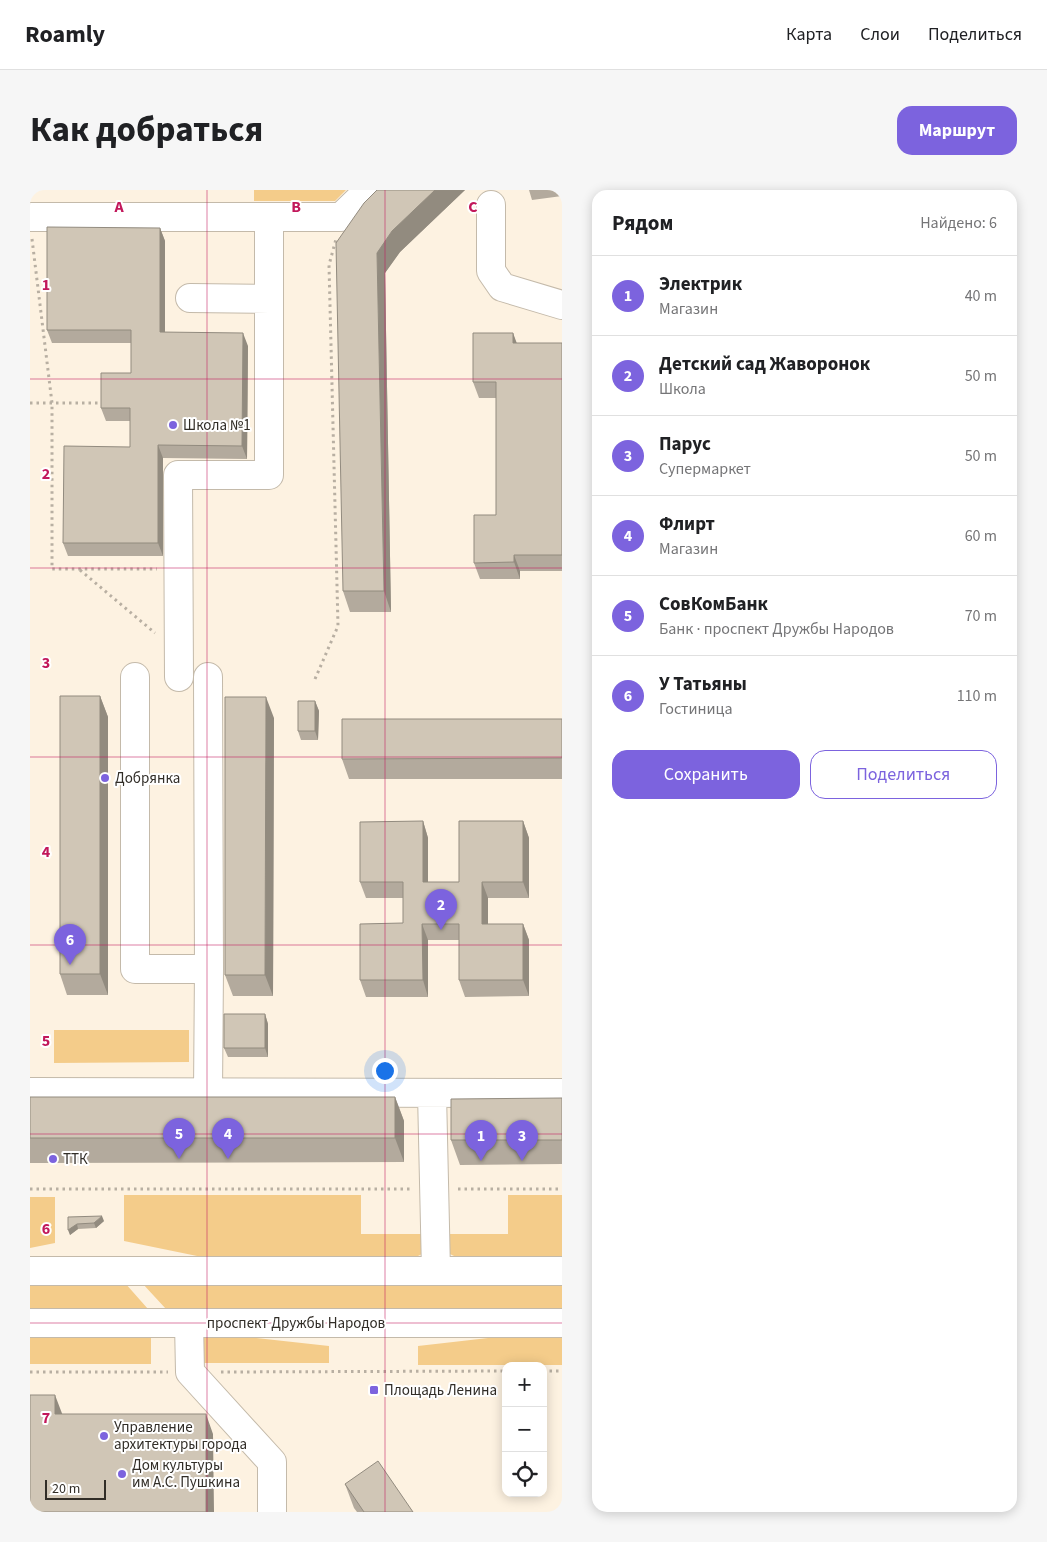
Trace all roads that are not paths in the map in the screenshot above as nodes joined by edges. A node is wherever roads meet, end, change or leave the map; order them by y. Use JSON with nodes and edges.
{"nodes":[{"id":1,"x":369,"y":190,"type":"edge"},
{"id":2,"x":491,"y":205,"type":"dead end"},
{"id":3,"x":269,"y":217,"type":"junction"},
{"id":4,"x":31,"y":225,"type":"edge"},
{"id":5,"x":190,"y":298,"type":"dead end"},
{"id":6,"x":269,"y":299,"type":"junction"},
{"id":7,"x":562,"y":305,"type":"edge"},
{"id":8,"x":179,"y":665,"type":"road end"},
{"id":9,"x":135,"y":677,"type":"dead end"},
{"id":10,"x":208,"y":677,"type":"dead end"},
{"id":11,"x":209,"y":969,"type":"junction"},
{"id":12,"x":30,"y":1092,"type":"edge"},
{"id":13,"x":208,"y":1092,"type":"junction"},
{"id":14,"x":432,"y":1093,"type":"junction"},
{"id":15,"x":562,"y":1093,"type":"edge"},
{"id":16,"x":30,"y":1270,"type":"edge"},
{"id":17,"x":436,"y":1271,"type":"junction"},
{"id":18,"x":562,"y":1271,"type":"edge"},
{"id":19,"x":30,"y":1323,"type":"edge"},
{"id":20,"x":189,"y":1323,"type":"junction"},
{"id":21,"x":562,"y":1323,"type":"edge"},
{"id":22,"x":272,"y":1512,"type":"edge"}],
"edges":[{"from":1,"to":3,"type":"street"},
{"from":2,"to":7,"type":"street"},
{"from":3,"to":4,"type":"street"},
{"from":3,"to":6,"type":"street"},
{"from":5,"to":6,"type":"street"},
{"from":6,"to":8,"type":"street"},
{"from":9,"to":11,"type":"street"},
{"from":10,"to":11,"type":"street"},
{"from":11,"to":13,"type":"street"},
{"from":12,"to":13,"type":"street"},
{"from":13,"to":14,"type":"street"},
{"from":14,"to":15,"type":"street"},
{"from":14,"to":17,"type":"street"},
{"from":16,"to":17,"type":"street"},
{"from":17,"to":18,"type":"street"},
{"from":19,"to":20,"type":"street","name":"проспект Дружбы Народов"},
{"from":20,"to":21,"type":"street","name":"проспект Дружбы Народов"},
{"from":20,"to":22,"type":"street"}]}
